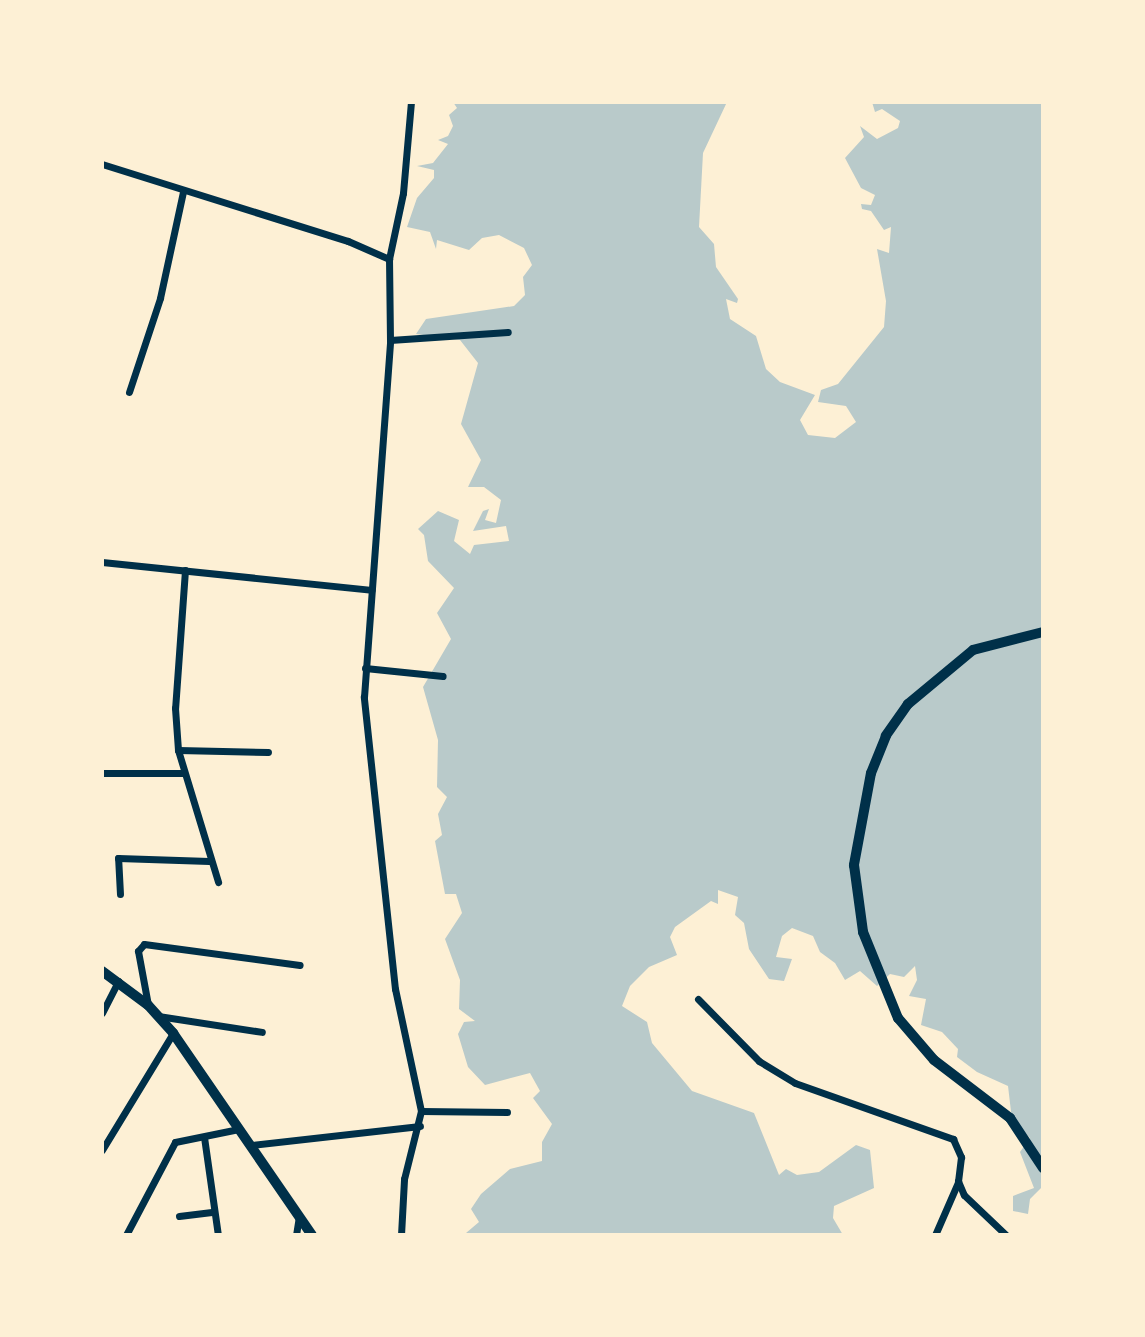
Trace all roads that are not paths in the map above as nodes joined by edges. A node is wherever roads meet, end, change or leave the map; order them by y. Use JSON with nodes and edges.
{"nodes":[{"id":1,"x":411,"y":102,"type":"edge"},
{"id":2,"x":102,"y":164,"type":"edge"},
{"id":3,"x":183,"y":192,"type":"junction"},
{"id":4,"x":389,"y":259,"type":"junction"},
{"id":5,"x":508,"y":332,"type":"dead end"},
{"id":6,"x":390,"y":340,"type":"junction"},
{"id":7,"x":129,"y":392,"type":"dead end"},
{"id":8,"x":102,"y":562,"type":"edge"},
{"id":9,"x":185,"y":570,"type":"junction"},
{"id":10,"x":372,"y":590,"type":"junction"},
{"id":11,"x":1043,"y":632,"type":"edge"},
{"id":12,"x":365,"y":668,"type":"junction"},
{"id":13,"x":443,"y":676,"type":"dead end"},
{"id":14,"x":178,"y":750,"type":"junction"},
{"id":15,"x":268,"y":752,"type":"dead end"},
{"id":16,"x":102,"y":773,"type":"edge"},
{"id":17,"x":184,"y":773,"type":"junction"},
{"id":18,"x":209,"y":861,"type":"junction"},
{"id":19,"x":218,"y":882,"type":"dead end"},
{"id":20,"x":120,"y":894,"type":"dead end"},
{"id":21,"x":300,"y":965,"type":"dead end"},
{"id":22,"x":102,"y":971,"type":"edge"},
{"id":23,"x":118,"y":981,"type":"junction"},
{"id":24,"x":698,"y":999,"type":"dead end"},
{"id":25,"x":148,"y":1005,"type":"junction"},
{"id":26,"x":102,"y":1013,"type":"edge"},
{"id":27,"x":158,"y":1016,"type":"junction"},
{"id":28,"x":262,"y":1032,"type":"dead end"},
{"id":29,"x":173,"y":1033,"type":"junction"},
{"id":30,"x":421,"y":1111,"type":"junction"},
{"id":31,"x":507,"y":1112,"type":"dead end"},
{"id":32,"x":420,"y":1126,"type":"junction"},
{"id":33,"x":239,"y":1129,"type":"junction"},
{"id":34,"x":204,"y":1137,"type":"junction"},
{"id":35,"x":251,"y":1145,"type":"junction"},
{"id":36,"x":102,"y":1150,"type":"edge"},
{"id":37,"x":1043,"y":1168,"type":"edge"},
{"id":38,"x":958,"y":1181,"type":"junction"},
{"id":39,"x":212,"y":1212,"type":"junction"},
{"id":40,"x":179,"y":1216,"type":"dead end"},
{"id":41,"x":299,"y":1217,"type":"junction"},
{"id":42,"x":126,"y":1235,"type":"edge"},
{"id":43,"x":218,"y":1235,"type":"edge"},
{"id":44,"x":296,"y":1235,"type":"edge"},
{"id":45,"x":312,"y":1235,"type":"edge"},
{"id":46,"x":401,"y":1235,"type":"edge"},
{"id":47,"x":935,"y":1235,"type":"edge"},
{"id":48,"x":1006,"y":1235,"type":"edge"}],
"edges":[{"from":1,"to":4,"type":"street"},
{"from":2,"to":3,"type":"street"},
{"from":3,"to":4,"type":"street"},
{"from":3,"to":7,"type":"street"},
{"from":4,"to":6,"type":"street"},
{"from":5,"to":6,"type":"street"},
{"from":6,"to":10,"type":"street"},
{"from":8,"to":9,"type":"street"},
{"from":9,"to":10,"type":"street"},
{"from":9,"to":14,"type":"street"},
{"from":10,"to":12,"type":"street"},
{"from":11,"to":37,"type":"main road"},
{"from":12,"to":13,"type":"street"},
{"from":12,"to":30,"type":"street"},
{"from":14,"to":15,"type":"street"},
{"from":14,"to":17,"type":"street"},
{"from":16,"to":17,"type":"street"},
{"from":17,"to":18,"type":"street"},
{"from":18,"to":19,"type":"street"},
{"from":18,"to":20,"type":"street"},
{"from":21,"to":25,"type":"street"},
{"from":22,"to":23,"type":"main road"},
{"from":23,"to":25,"type":"main road"},
{"from":23,"to":26,"type":"street"},
{"from":24,"to":38,"type":"street"},
{"from":25,"to":27,"type":"main road"},
{"from":27,"to":28,"type":"street"},
{"from":27,"to":29,"type":"main road"},
{"from":29,"to":33,"type":"main road"},
{"from":29,"to":36,"type":"street"},
{"from":30,"to":31,"type":"street"},
{"from":30,"to":32,"type":"street"},
{"from":32,"to":35,"type":"street"},
{"from":32,"to":46,"type":"street"},
{"from":33,"to":34,"type":"street"},
{"from":33,"to":35,"type":"main road"},
{"from":34,"to":39,"type":"street"},
{"from":34,"to":42,"type":"street"},
{"from":35,"to":41,"type":"main road"},
{"from":38,"to":47,"type":"street"},
{"from":38,"to":48,"type":"street"},
{"from":39,"to":40,"type":"street"},
{"from":39,"to":43,"type":"street"},
{"from":41,"to":44,"type":"street"},
{"from":41,"to":45,"type":"main road"}]}
